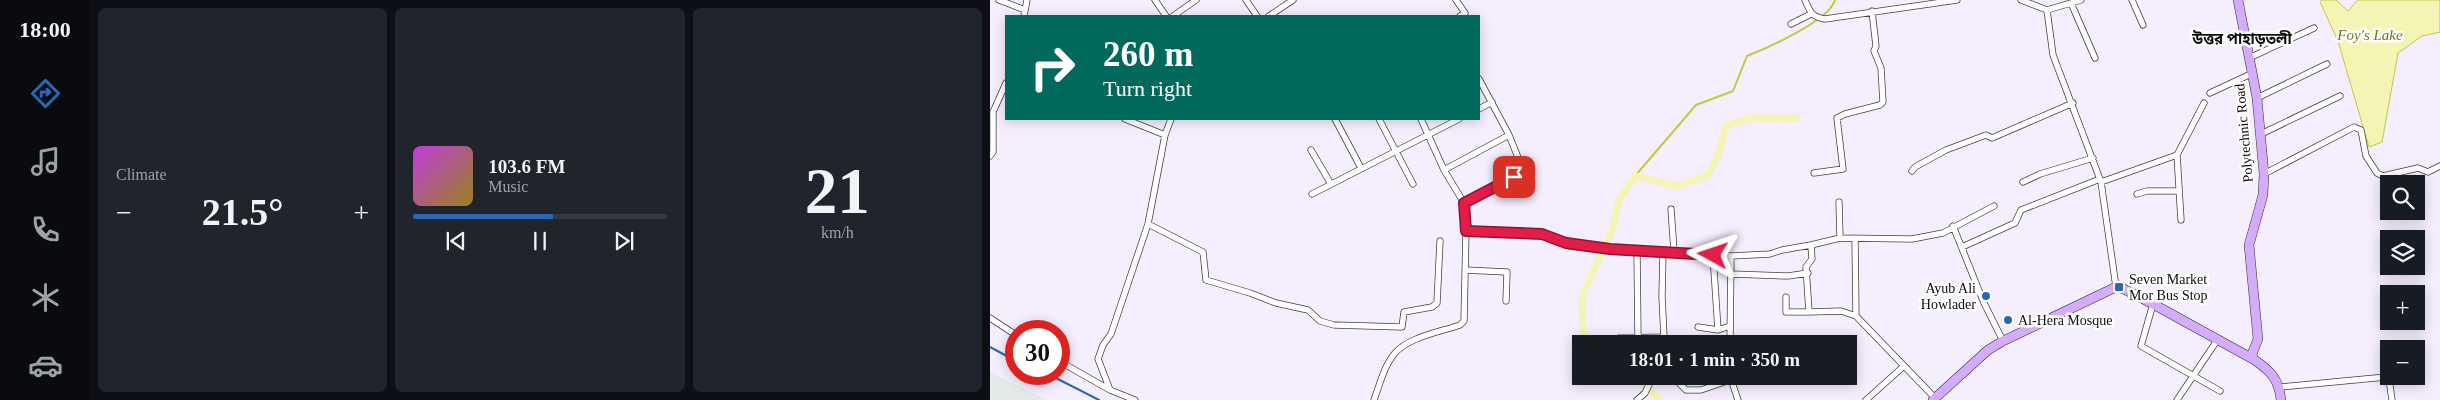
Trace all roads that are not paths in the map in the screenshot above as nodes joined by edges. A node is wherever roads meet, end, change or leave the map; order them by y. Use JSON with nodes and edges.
{"nodes":[{"id":1,"x":999,"y":0,"type":"edge"},
{"id":2,"x":1027,"y":0,"type":"edge"},
{"id":3,"x":1155,"y":0,"type":"edge"},
{"id":4,"x":1196,"y":0,"type":"edge"},
{"id":5,"x":1246,"y":0,"type":"edge"},
{"id":6,"x":1293,"y":0,"type":"edge"},
{"id":7,"x":1456,"y":0,"type":"edge"},
{"id":8,"x":1805,"y":0,"type":"edge"},
{"id":9,"x":1957,"y":0,"type":"edge"},
{"id":10,"x":2022,"y":0,"type":"edge"},
{"id":11,"x":2081,"y":0,"type":"edge"},
{"id":12,"x":2132,"y":0,"type":"edge"},
{"id":13,"x":2238,"y":0,"type":"edge"},
{"id":14,"x":2071,"y":3,"type":"junction"},
{"id":15,"x":2047,"y":10,"type":"junction"},
{"id":16,"x":1872,"y":11,"type":"junction"},
{"id":17,"x":1025,"y":13,"type":"edge"},
{"id":18,"x":1277,"y":14,"type":"edge"},
{"id":19,"x":1165,"y":15,"type":"edge"},
{"id":20,"x":1174,"y":15,"type":"edge"},
{"id":21,"x":1256,"y":15,"type":"edge"},
{"id":22,"x":1461,"y":15,"type":"edge"},
{"id":23,"x":1813,"y":16,"type":"junction"},
{"id":24,"x":1791,"y":24,"type":"dead end"},
{"id":25,"x":2143,"y":25,"type":"dead end"},
{"id":26,"x":2314,"y":28,"type":"dead end"},
{"id":27,"x":2095,"y":58,"type":"dead end"},
{"id":28,"x":2249,"y":58,"type":"junction"},
{"id":29,"x":2327,"y":64,"type":"dead end"},
{"id":30,"x":2252,"y":73,"type":"junction"},
{"id":31,"x":1480,"y":81,"type":"edge"},
{"id":32,"x":1005,"y":90,"type":"edge"},
{"id":33,"x":2210,"y":93,"type":"dead end"},
{"id":34,"x":2340,"y":96,"type":"dead end"},
{"id":35,"x":2257,"y":98,"type":"junction"},
{"id":36,"x":1492,"y":102,"type":"junction"},
{"id":37,"x":2072,"y":102,"type":"junction"},
{"id":38,"x":2204,"y":103,"type":"dead end"},
{"id":39,"x":1480,"y":108,"type":"edge"},
{"id":40,"x":991,"y":111,"type":"edge"},
{"id":41,"x":1127,"y":120,"type":"edge"},
{"id":42,"x":1171,"y":120,"type":"edge"},
{"id":43,"x":1336,"y":120,"type":"edge"},
{"id":44,"x":1380,"y":120,"type":"edge"},
{"id":45,"x":1421,"y":120,"type":"edge"},
{"id":46,"x":1457,"y":120,"type":"edge"},
{"id":47,"x":1428,"y":134,"type":"junction"},
{"id":48,"x":2261,"y":134,"type":"junction"},
{"id":49,"x":1165,"y":135,"type":"junction"},
{"id":50,"x":1508,"y":135,"type":"junction"},
{"id":51,"x":1311,"y":150,"type":"dead end"},
{"id":52,"x":1396,"y":150,"type":"junction"},
{"id":53,"x":2177,"y":154,"type":"junction"},
{"id":54,"x":990,"y":156,"type":"edge"},
{"id":55,"x":2093,"y":158,"type":"junction"},
{"id":56,"x":2440,"y":166,"type":"edge"},
{"id":57,"x":1361,"y":168,"type":"junction"},
{"id":58,"x":1444,"y":170,"type":"junction"},
{"id":59,"x":1912,"y":171,"type":"dead end"},
{"id":60,"x":1814,"y":173,"type":"dead end"},
{"id":61,"x":2264,"y":174,"type":"junction"},
{"id":62,"x":2101,"y":180,"type":"junction"},
{"id":63,"x":2023,"y":182,"type":"dead end"},
{"id":64,"x":1331,"y":184,"type":"junction"},
{"id":65,"x":1413,"y":184,"type":"dead end"},
{"id":66,"x":2179,"y":191,"type":"junction"},
{"id":67,"x":1312,"y":194,"type":"dead end"},
{"id":68,"x":2138,"y":194,"type":"dead end"},
{"id":69,"x":1839,"y":202,"type":"dead end"},
{"id":70,"x":1464,"y":203,"type":"junction"},
{"id":71,"x":1994,"y":206,"type":"dead end"},
{"id":72,"x":1671,"y":209,"type":"dead end"},
{"id":73,"x":2181,"y":220,"type":"dead end"},
{"id":74,"x":1148,"y":224,"type":"junction"},
{"id":75,"x":1954,"y":226,"type":"junction"},
{"id":76,"x":1466,"y":231,"type":"junction"},
{"id":77,"x":1840,"y":238,"type":"junction"},
{"id":78,"x":1855,"y":238,"type":"junction"},
{"id":79,"x":1440,"y":241,"type":"dead end"},
{"id":80,"x":1811,"y":245,"type":"junction"},
{"id":81,"x":1962,"y":247,"type":"junction"},
{"id":82,"x":1638,"y":250,"type":"junction"},
{"id":83,"x":1674,"y":251,"type":"junction"},
{"id":84,"x":1663,"y":252,"type":"junction"},
{"id":85,"x":1713,"y":255,"type":"junction"},
{"id":86,"x":1731,"y":256,"type":"junction"},
{"id":87,"x":1464,"y":270,"type":"junction"},
{"id":88,"x":1808,"y":273,"type":"junction"},
{"id":89,"x":1731,"y":274,"type":"junction"},
{"id":90,"x":2116,"y":287,"type":"junction"},
{"id":91,"x":1786,"y":297,"type":"dead end"},
{"id":92,"x":1506,"y":301,"type":"dead end"},
{"id":93,"x":2153,"y":304,"type":"junction"},
{"id":94,"x":1809,"y":312,"type":"junction"},
{"id":95,"x":1856,"y":316,"type":"junction"},
{"id":96,"x":990,"y":318,"type":"edge"},
{"id":97,"x":1730,"y":326,"type":"junction"},
{"id":98,"x":1698,"y":327,"type":"dead end"},
{"id":99,"x":1005,"y":328,"type":"edge"},
{"id":100,"x":1718,"y":330,"type":"junction"},
{"id":101,"x":1638,"y":335,"type":"edge"},
{"id":102,"x":1664,"y":335,"type":"edge"},
{"id":103,"x":1730,"y":335,"type":"edge"},
{"id":104,"x":2218,"y":338,"type":"junction"},
{"id":105,"x":2003,"y":341,"type":"junction"},
{"id":106,"x":2253,"y":359,"type":"junction"},
{"id":107,"x":1904,"y":366,"type":"junction"},
{"id":108,"x":1070,"y":367,"type":"edge"},
{"id":109,"x":2193,"y":376,"type":"junction"},
{"id":110,"x":1650,"y":385,"type":"edge"},
{"id":111,"x":1681,"y":385,"type":"edge"},
{"id":112,"x":1713,"y":385,"type":"edge"},
{"id":113,"x":1733,"y":385,"type":"edge"},
{"id":114,"x":2280,"y":388,"type":"junction"},
{"id":115,"x":1110,"y":390,"type":"junction"},
{"id":116,"x":2220,"y":391,"type":"dead end"},
{"id":117,"x":1934,"y":399,"type":"edge"},
{"id":118,"x":1134,"y":400,"type":"edge"},
{"id":119,"x":1374,"y":400,"type":"edge"},
{"id":120,"x":1637,"y":400,"type":"edge"},
{"id":121,"x":1738,"y":400,"type":"edge"},
{"id":122,"x":1866,"y":400,"type":"edge"},
{"id":123,"x":2178,"y":400,"type":"edge"},
{"id":124,"x":2281,"y":400,"type":"edge"},
{"id":125,"x":2392,"y":400,"type":"edge"}],
"edges":[{"from":1,"to":17,"type":"street"},
{"from":2,"to":17,"type":"street"},
{"from":3,"to":19,"type":"street"},
{"from":4,"to":20,"type":"street"},
{"from":5,"to":21,"type":"street"},
{"from":6,"to":18,"type":"street"},
{"from":7,"to":22,"type":"street"},
{"from":8,"to":23,"type":"street"},
{"from":9,"to":16,"type":"street"},
{"from":10,"to":15,"type":"street"},
{"from":11,"to":14,"type":"street"},
{"from":12,"to":25,"type":"street"},
{"from":13,"to":28,"type":"street","name":"Polytechnic Road"},
{"from":14,"to":15,"type":"street"},
{"from":14,"to":27,"type":"street"},
{"from":15,"to":37,"type":"street"},
{"from":16,"to":23,"type":"street"},
{"from":16,"to":60,"type":"street"},
{"from":23,"to":24,"type":"street"},
{"from":26,"to":28,"type":"street"},
{"from":28,"to":30,"type":"street","name":"Polytechnic Road"},
{"from":29,"to":35,"type":"street"},
{"from":30,"to":33,"type":"street"},
{"from":30,"to":35,"type":"street","name":"Polytechnic Road"},
{"from":31,"to":36,"type":"street"},
{"from":32,"to":40,"type":"street"},
{"from":34,"to":48,"type":"street"},
{"from":35,"to":48,"type":"street","name":"Polytechnic Road"},
{"from":36,"to":39,"type":"street"},
{"from":36,"to":50,"type":"street"},
{"from":37,"to":55,"type":"street"},
{"from":37,"to":59,"type":"street"},
{"from":38,"to":53,"type":"street"},
{"from":40,"to":54,"type":"street"},
{"from":41,"to":49,"type":"street"},
{"from":42,"to":49,"type":"street"},
{"from":43,"to":57,"type":"street"},
{"from":44,"to":52,"type":"street"},
{"from":45,"to":47,"type":"street"},
{"from":46,"to":47,"type":"street"},
{"from":47,"to":52,"type":"street"},
{"from":47,"to":58,"type":"street"},
{"from":48,"to":61,"type":"street","name":"Polytechnic Road"},
{"from":49,"to":74,"type":"street"},
{"from":50,"to":58,"type":"street"},
{"from":50,"to":70,"type":"street"},
{"from":51,"to":64,"type":"street"},
{"from":52,"to":57,"type":"street"},
{"from":52,"to":65,"type":"street"},
{"from":53,"to":62,"type":"street"},
{"from":53,"to":66,"type":"street"},
{"from":55,"to":62,"type":"street"},
{"from":55,"to":63,"type":"street"},
{"from":56,"to":61,"type":"street"},
{"from":57,"to":64,"type":"street"},
{"from":58,"to":70,"type":"street"},
{"from":61,"to":106,"type":"street","name":"Polytechnic Road"},
{"from":62,"to":81,"type":"street"},
{"from":62,"to":90,"type":"street"},
{"from":64,"to":67,"type":"street"},
{"from":66,"to":68,"type":"street"},
{"from":66,"to":73,"type":"street"},
{"from":69,"to":77,"type":"street"},
{"from":70,"to":76,"type":"street"},
{"from":71,"to":75,"type":"street"},
{"from":72,"to":83,"type":"street"},
{"from":74,"to":79,"type":"street"},
{"from":74,"to":115,"type":"street"},
{"from":75,"to":78,"type":"street"},
{"from":75,"to":81,"type":"street"},
{"from":76,"to":82,"type":"street"},
{"from":76,"to":87,"type":"street"},
{"from":77,"to":78,"type":"street"},
{"from":77,"to":80,"type":"street"},
{"from":78,"to":95,"type":"street"},
{"from":80,"to":86,"type":"street"},
{"from":80,"to":88,"type":"street"},
{"from":81,"to":105,"type":"street"},
{"from":82,"to":84,"type":"street"},
{"from":82,"to":101,"type":"street"},
{"from":83,"to":84,"type":"street"},
{"from":83,"to":85,"type":"street"},
{"from":84,"to":102,"type":"street"},
{"from":85,"to":86,"type":"street"},
{"from":85,"to":100,"type":"street"},
{"from":86,"to":89,"type":"street"},
{"from":87,"to":92,"type":"street"},
{"from":87,"to":119,"type":"street"},
{"from":88,"to":89,"type":"street"},
{"from":88,"to":94,"type":"street"},
{"from":89,"to":97,"type":"street"},
{"from":90,"to":93,"type":"street"},
{"from":90,"to":105,"type":"street"},
{"from":91,"to":94,"type":"street"},
{"from":93,"to":104,"type":"street"},
{"from":93,"to":109,"type":"street"},
{"from":94,"to":95,"type":"street"},
{"from":95,"to":107,"type":"street"},
{"from":96,"to":99,"type":"street"},
{"from":97,"to":100,"type":"street"},
{"from":97,"to":103,"type":"street"},
{"from":98,"to":100,"type":"street"},
{"from":104,"to":106,"type":"street"},
{"from":104,"to":109,"type":"street"},
{"from":105,"to":117,"type":"street"},
{"from":106,"to":114,"type":"street"},
{"from":107,"to":117,"type":"street"},
{"from":107,"to":122,"type":"street"},
{"from":108,"to":115,"type":"street"},
{"from":109,"to":116,"type":"street"},
{"from":109,"to":123,"type":"street"},
{"from":110,"to":120,"type":"street"},
{"from":111,"to":112,"type":"street"},
{"from":113,"to":121,"type":"street"},
{"from":114,"to":124,"type":"street"},
{"from":114,"to":125,"type":"street"},
{"from":115,"to":118,"type":"street"}]}
